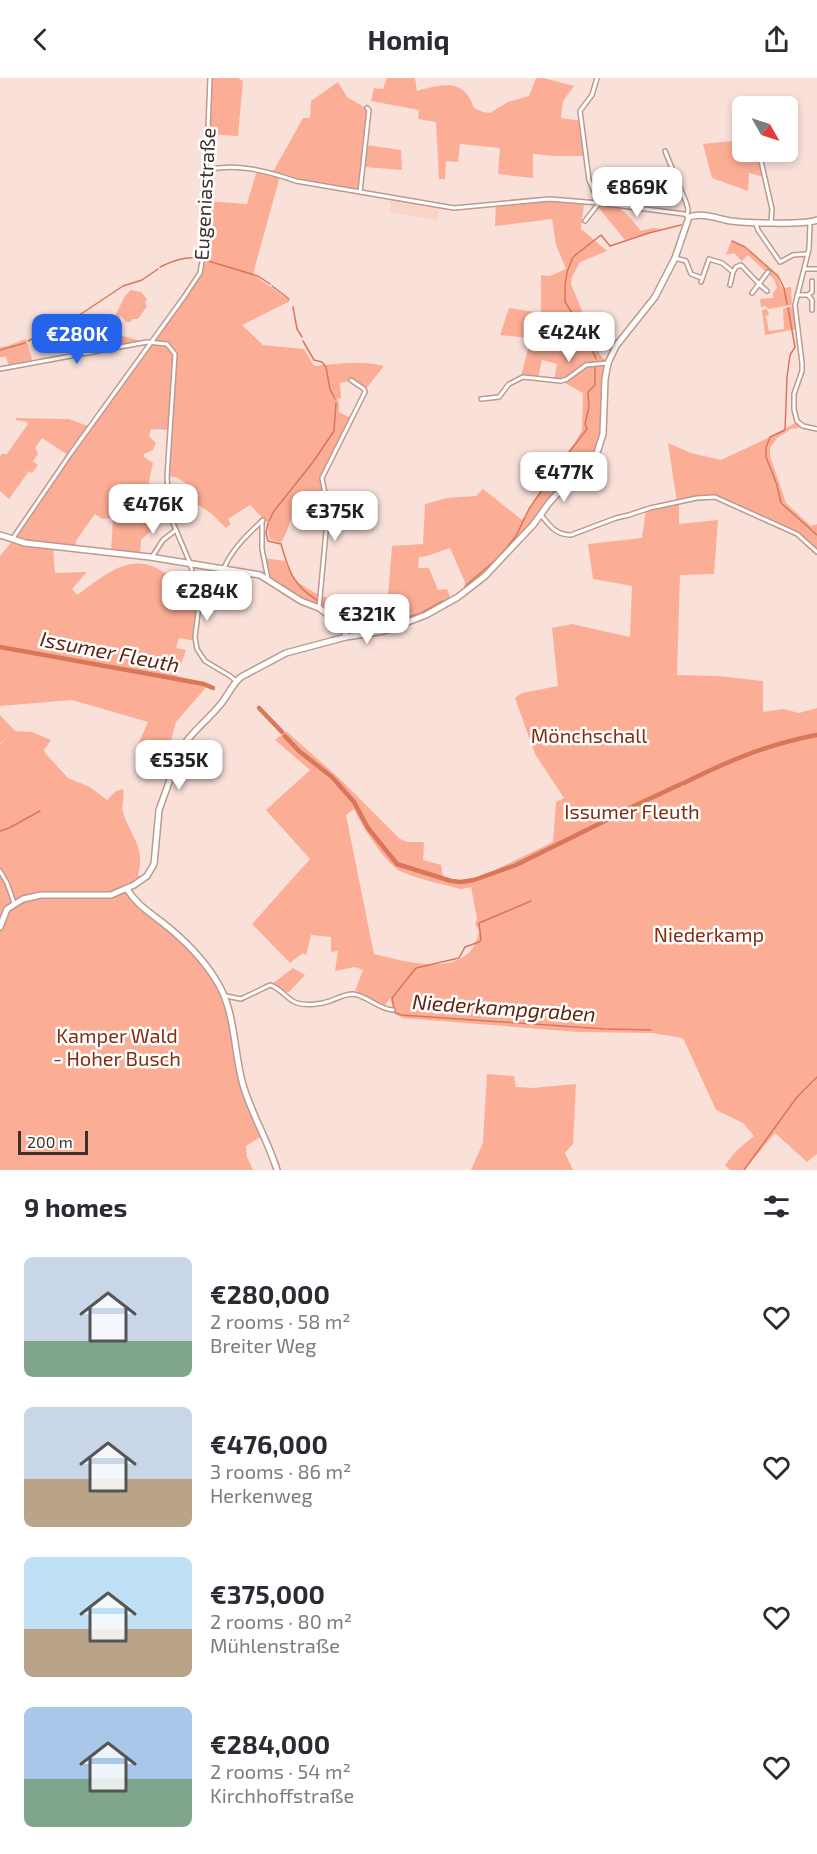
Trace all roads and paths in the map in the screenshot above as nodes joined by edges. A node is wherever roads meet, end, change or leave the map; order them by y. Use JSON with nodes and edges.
{"nodes":[{"id":1,"x":210,"y":78,"type":"edge"},
{"id":2,"x":597,"y":78,"type":"edge"},
{"id":3,"x":367,"y":108,"type":"dead end"},
{"id":4,"x":665,"y":151,"type":"dead end"},
{"id":5,"x":761,"y":162,"type":"edge"},
{"id":6,"x":206,"y":170,"type":"junction"},
{"id":7,"x":360,"y":192,"type":"junction"},
{"id":8,"x":599,"y":203,"type":"junction"},
{"id":9,"x":688,"y":216,"type":"junction"},
{"id":10,"x":817,"y":220,"type":"edge"},
{"id":11,"x":585,"y":221,"type":"dead end"},
{"id":12,"x":756,"y":222,"type":"junction"},
{"id":13,"x":771,"y":222,"type":"junction"},
{"id":14,"x":810,"y":223,"type":"junction"},
{"id":15,"x":808,"y":254,"type":"junction"},
{"id":16,"x":675,"y":258,"type":"junction"},
{"id":17,"x":805,"y":269,"type":"junction"},
{"id":18,"x":817,"y":269,"type":"edge"},
{"id":19,"x":733,"y":272,"type":"junction"},
{"id":20,"x":768,"y":272,"type":"dead end"},
{"id":21,"x":812,"y":281,"type":"dead end"},
{"id":22,"x":759,"y":284,"type":"junction"},
{"id":23,"x":730,"y":285,"type":"dead end"},
{"id":24,"x":767,"y":291,"type":"dead end"},
{"id":25,"x":752,"y":293,"type":"dead end"},
{"id":26,"x":797,"y":295,"type":"junction"},
{"id":27,"x":808,"y":295,"type":"junction"},
{"id":28,"x":812,"y":310,"type":"dead end"},
{"id":29,"x":151,"y":342,"type":"junction"},
{"id":30,"x":608,"y":363,"type":"junction"},
{"id":31,"x":0,"y":369,"type":"edge"},
{"id":32,"x":351,"y":380,"type":"dead end"},
{"id":33,"x":481,"y":399,"type":"dead end"},
{"id":34,"x":817,"y":429,"type":"edge"},
{"id":35,"x":541,"y":515,"type":"junction"},
{"id":36,"x":176,"y":530,"type":"junction"},
{"id":37,"x":0,"y":534,"type":"edge"},
{"id":38,"x":13,"y":538,"type":"junction"},
{"id":39,"x":817,"y":552,"type":"edge"},
{"id":40,"x":152,"y":557,"type":"junction"},
{"id":41,"x":190,"y":563,"type":"junction"},
{"id":42,"x":224,"y":568,"type":"junction"},
{"id":43,"x":268,"y":580,"type":"junction"},
{"id":44,"x":319,"y":608,"type":"junction"},
{"id":45,"x":346,"y":637,"type":"junction"},
{"id":46,"x":236,"y":681,"type":"junction"},
{"id":47,"x":0,"y":871,"type":"edge"},
{"id":48,"x":127,"y":889,"type":"junction"},
{"id":49,"x":14,"y":903,"type":"junction"},
{"id":50,"x":0,"y":927,"type":"edge"},
{"id":51,"x":225,"y":996,"type":"junction"},
{"id":52,"x":393,"y":1010,"type":"dead end"},
{"id":53,"x":277,"y":1170,"type":"edge"}],
"edges":[{"from":1,"to":6,"type":"street","name":"Eugeniastraße"},
{"from":2,"to":8,"type":"street"},
{"from":3,"to":7,"type":"street"},
{"from":4,"to":9,"type":"street"},
{"from":5,"to":13,"type":"street"},
{"from":6,"to":7,"type":"street"},
{"from":6,"to":29,"type":"street","name":"Eugeniastraße"},
{"from":7,"to":8,"type":"street"},
{"from":8,"to":9,"type":"street"},
{"from":8,"to":11,"type":"street"},
{"from":9,"to":12,"type":"main road"},
{"from":9,"to":16,"type":"main road"},
{"from":10,"to":14,"type":"main road"},
{"from":12,"to":13,"type":"main road"},
{"from":12,"to":15,"type":"street"},
{"from":13,"to":14,"type":"main road"},
{"from":14,"to":15,"type":"street"},
{"from":15,"to":17,"type":"street"},
{"from":16,"to":19,"type":"street"},
{"from":16,"to":30,"type":"main road"},
{"from":17,"to":18,"type":"street"},
{"from":17,"to":26,"type":"street"},
{"from":19,"to":22,"type":"street"},
{"from":19,"to":23,"type":"street"},
{"from":20,"to":22,"type":"street"},
{"from":21,"to":27,"type":"street"},
{"from":22,"to":24,"type":"street"},
{"from":22,"to":25,"type":"street"},
{"from":26,"to":27,"type":"street"},
{"from":26,"to":34,"type":"street"},
{"from":27,"to":28,"type":"street"},
{"from":29,"to":31,"type":"street"},
{"from":29,"to":36,"type":"street"},
{"from":29,"to":38,"type":"street","name":"Eugeniastraße"},
{"from":30,"to":33,"type":"street"},
{"from":30,"to":35,"type":"main road"},
{"from":32,"to":44,"type":"street"},
{"from":35,"to":39,"type":"street"},
{"from":35,"to":45,"type":"main road"},
{"from":36,"to":40,"type":"street"},
{"from":36,"to":41,"type":"street"},
{"from":37,"to":38,"type":"main road"},
{"from":38,"to":40,"type":"main road"},
{"from":40,"to":41,"type":"main road"},
{"from":41,"to":42,"type":"main road"},
{"from":41,"to":46,"type":"street"},
{"from":42,"to":43,"type":"main road"},
{"from":42,"to":43,"type":"street"},
{"from":43,"to":44,"type":"main road"},
{"from":44,"to":45,"type":"main road"},
{"from":45,"to":46,"type":"main road"},
{"from":46,"to":48,"type":"main road"},
{"from":47,"to":49,"type":"street"},
{"from":48,"to":49,"type":"main road"},
{"from":48,"to":51,"type":"main road"},
{"from":49,"to":50,"type":"main road"},
{"from":51,"to":52,"type":"street"},
{"from":51,"to":53,"type":"main road"}]}
